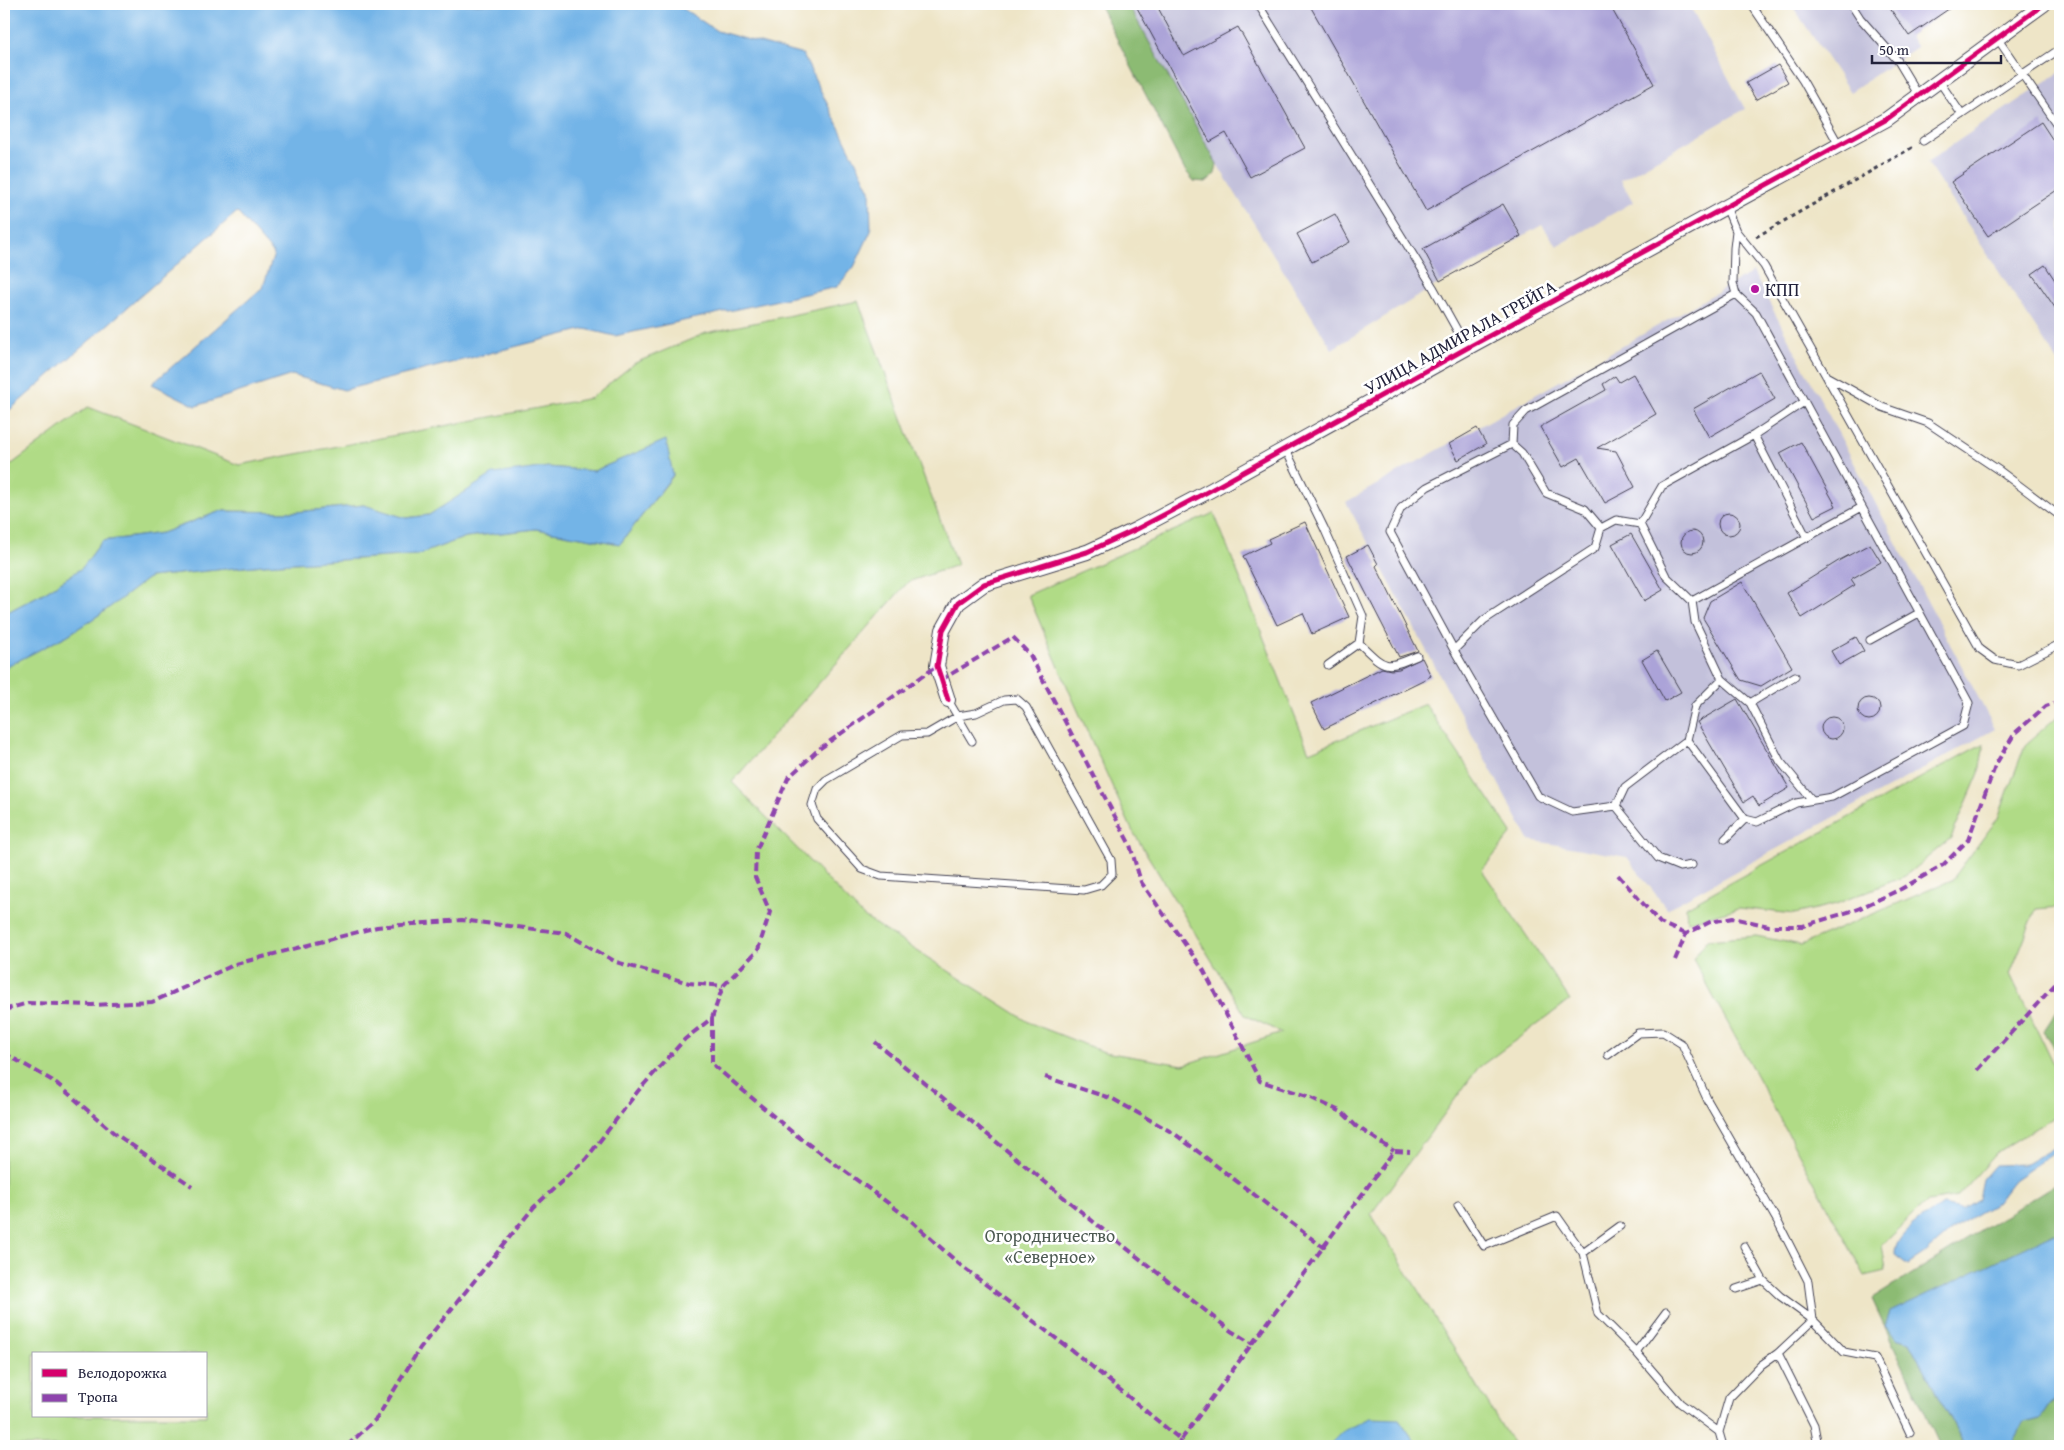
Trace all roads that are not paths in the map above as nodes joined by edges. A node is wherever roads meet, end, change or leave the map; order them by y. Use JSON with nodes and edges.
{"nodes":[{"id":1,"x":1258,"y":4,"type":"edge"},
{"id":2,"x":1751,"y":4,"type":"edge"},
{"id":3,"x":1851,"y":4,"type":"edge"},
{"id":4,"x":2044,"y":4,"type":"edge"},
{"id":5,"x":1997,"y":38,"type":"junction"},
{"id":6,"x":2060,"y":49,"type":"edge"},
{"id":7,"x":2024,"y":74,"type":"junction"},
{"id":8,"x":1939,"y":81,"type":"junction"},
{"id":9,"x":1919,"y":96,"type":"junction"},
{"id":10,"x":1962,"y":116,"type":"junction"},
{"id":11,"x":2060,"y":129,"type":"edge"},
{"id":12,"x":1923,"y":141,"type":"road end"},
{"id":13,"x":1839,"y":145,"type":"junction"},
{"id":14,"x":1726,"y":207,"type":"junction"},
{"id":15,"x":1736,"y":231,"type":"junction"},
{"id":16,"x":1736,"y":294,"type":"junction"},
{"id":17,"x":1468,"y":348,"type":"junction"},
{"id":18,"x":1826,"y":376,"type":"junction"},
{"id":19,"x":1804,"y":402,"type":"junction"},
{"id":20,"x":1754,"y":435,"type":"junction"},
{"id":21,"x":1512,"y":444,"type":"junction"},
{"id":22,"x":1285,"y":448,"type":"junction"},
{"id":23,"x":1862,"y":507,"type":"junction"},
{"id":24,"x":2060,"y":516,"type":"edge"},
{"id":25,"x":1640,"y":524,"type":"junction"},
{"id":26,"x":1601,"y":528,"type":"junction"},
{"id":27,"x":1807,"y":538,"type":"junction"},
{"id":28,"x":1692,"y":601,"type":"junction"},
{"id":29,"x":1920,"y":612,"type":"junction"},
{"id":30,"x":1870,"y":640,"type":"dead end"},
{"id":31,"x":1359,"y":643,"type":"junction"},
{"id":32,"x":2060,"y":644,"type":"edge"},
{"id":33,"x":1454,"y":650,"type":"junction"},
{"id":34,"x":1417,"y":656,"type":"dead end"},
{"id":35,"x":1328,"y":665,"type":"dead end"},
{"id":36,"x":1795,"y":676,"type":"dead end"},
{"id":37,"x":1722,"y":679,"type":"junction"},
{"id":38,"x":948,"y":700,"type":"joint"},
{"id":39,"x":1750,"y":703,"type":"junction"},
{"id":40,"x":958,"y":716,"type":"junction"},
{"id":41,"x":1687,"y":740,"type":"junction"},
{"id":42,"x":972,"y":741,"type":"dead end"},
{"id":43,"x":1812,"y":800,"type":"junction"},
{"id":44,"x":1616,"y":806,"type":"junction"},
{"id":45,"x":1745,"y":819,"type":"junction"},
{"id":46,"x":1724,"y":839,"type":"dead end"},
{"id":47,"x":1692,"y":865,"type":"dead end"},
{"id":48,"x":1608,"y":1055,"type":"dead end"},
{"id":49,"x":1458,"y":1205,"type":"dead end"},
{"id":50,"x":1620,"y":1226,"type":"dead end"},
{"id":51,"x":1744,"y":1246,"type":"dead end"},
{"id":52,"x":1583,"y":1253,"type":"junction"},
{"id":53,"x":1763,"y":1280,"type":"junction"},
{"id":54,"x":1736,"y":1289,"type":"dead end"},
{"id":55,"x":1666,"y":1312,"type":"dead end"},
{"id":56,"x":1813,"y":1320,"type":"junction"},
{"id":57,"x":1636,"y":1352,"type":"junction"},
{"id":58,"x":1778,"y":1353,"type":"junction"},
{"id":59,"x":1719,"y":1432,"type":"junction"},
{"id":60,"x":1910,"y":1432,"type":"dead end"},
{"id":61,"x":1723,"y":1446,"type":"edge"},
{"id":62,"x":1818,"y":1446,"type":"edge"}],
"edges":[{"from":1,"to":17,"type":"lane"},
{"from":2,"to":13,"type":"lane"},
{"from":3,"to":9,"type":"lane"},
{"from":4,"to":5,"type":"street","name":"УЛИЦА АДМИРАЛА ГРЕЙГА"},
{"from":5,"to":7,"type":"lane"},
{"from":5,"to":8,"type":"street","name":"УЛИЦА АДМИРАЛА ГРЕЙГА"},
{"from":6,"to":7,"type":"lane"},
{"from":7,"to":10,"type":"lane"},
{"from":7,"to":11,"type":"lane"},
{"from":8,"to":9,"type":"street","name":"УЛИЦА АДМИРАЛА ГРЕЙГА"},
{"from":8,"to":10,"type":"lane"},
{"from":9,"to":13,"type":"street","name":"УЛИЦА АДМИРАЛА ГРЕЙГА"},
{"from":10,"to":12,"type":"lane"},
{"from":13,"to":14,"type":"street","name":"УЛИЦА АДМИРАЛА ГРЕЙГА"},
{"from":14,"to":15,"type":"lane"},
{"from":14,"to":17,"type":"street","name":"УЛИЦА АДМИРАЛА ГРЕЙГА"},
{"from":15,"to":16,"type":"lane"},
{"from":15,"to":18,"type":"lane"},
{"from":16,"to":19,"type":"lane"},
{"from":16,"to":21,"type":"lane"},
{"from":17,"to":22,"type":"street","name":"УЛИЦА АДМИРАЛА ГРЕЙГА"},
{"from":18,"to":24,"type":"lane"},
{"from":18,"to":32,"type":"lane"},
{"from":19,"to":20,"type":"lane"},
{"from":19,"to":23,"type":"lane"},
{"from":20,"to":25,"type":"lane"},
{"from":20,"to":27,"type":"lane"},
{"from":21,"to":26,"type":"lane"},
{"from":21,"to":33,"type":"lane"},
{"from":22,"to":31,"type":"lane"},
{"from":22,"to":38,"type":"street","name":"УЛИЦА АДМИРАЛА ГРЕЙГА"},
{"from":23,"to":27,"type":"lane"},
{"from":23,"to":29,"type":"lane"},
{"from":25,"to":26,"type":"lane"},
{"from":25,"to":28,"type":"lane"},
{"from":26,"to":33,"type":"lane"},
{"from":27,"to":28,"type":"lane"},
{"from":28,"to":37,"type":"lane"},
{"from":29,"to":30,"type":"lane"},
{"from":29,"to":43,"type":"lane"},
{"from":31,"to":34,"type":"lane"},
{"from":31,"to":35,"type":"lane"},
{"from":33,"to":44,"type":"lane"},
{"from":36,"to":39,"type":"lane"},
{"from":37,"to":39,"type":"lane"},
{"from":37,"to":41,"type":"lane"},
{"from":38,"to":40,"type":"lane"},
{"from":39,"to":43,"type":"lane"},
{"from":40,"to":40,"type":"lane"},
{"from":40,"to":42,"type":"lane"},
{"from":41,"to":44,"type":"lane"},
{"from":41,"to":45,"type":"lane"},
{"from":43,"to":45,"type":"lane"},
{"from":44,"to":47,"type":"lane"},
{"from":45,"to":46,"type":"lane"},
{"from":48,"to":56,"type":"lane"},
{"from":49,"to":52,"type":"lane"},
{"from":50,"to":52,"type":"lane"},
{"from":51,"to":53,"type":"lane"},
{"from":52,"to":57,"type":"lane"},
{"from":53,"to":54,"type":"lane"},
{"from":53,"to":56,"type":"lane"},
{"from":55,"to":57,"type":"lane"},
{"from":56,"to":58,"type":"lane"},
{"from":56,"to":60,"type":"lane"},
{"from":57,"to":59,"type":"lane"},
{"from":58,"to":59,"type":"lane"},
{"from":58,"to":62,"type":"lane"},
{"from":59,"to":61,"type":"lane"}]}
